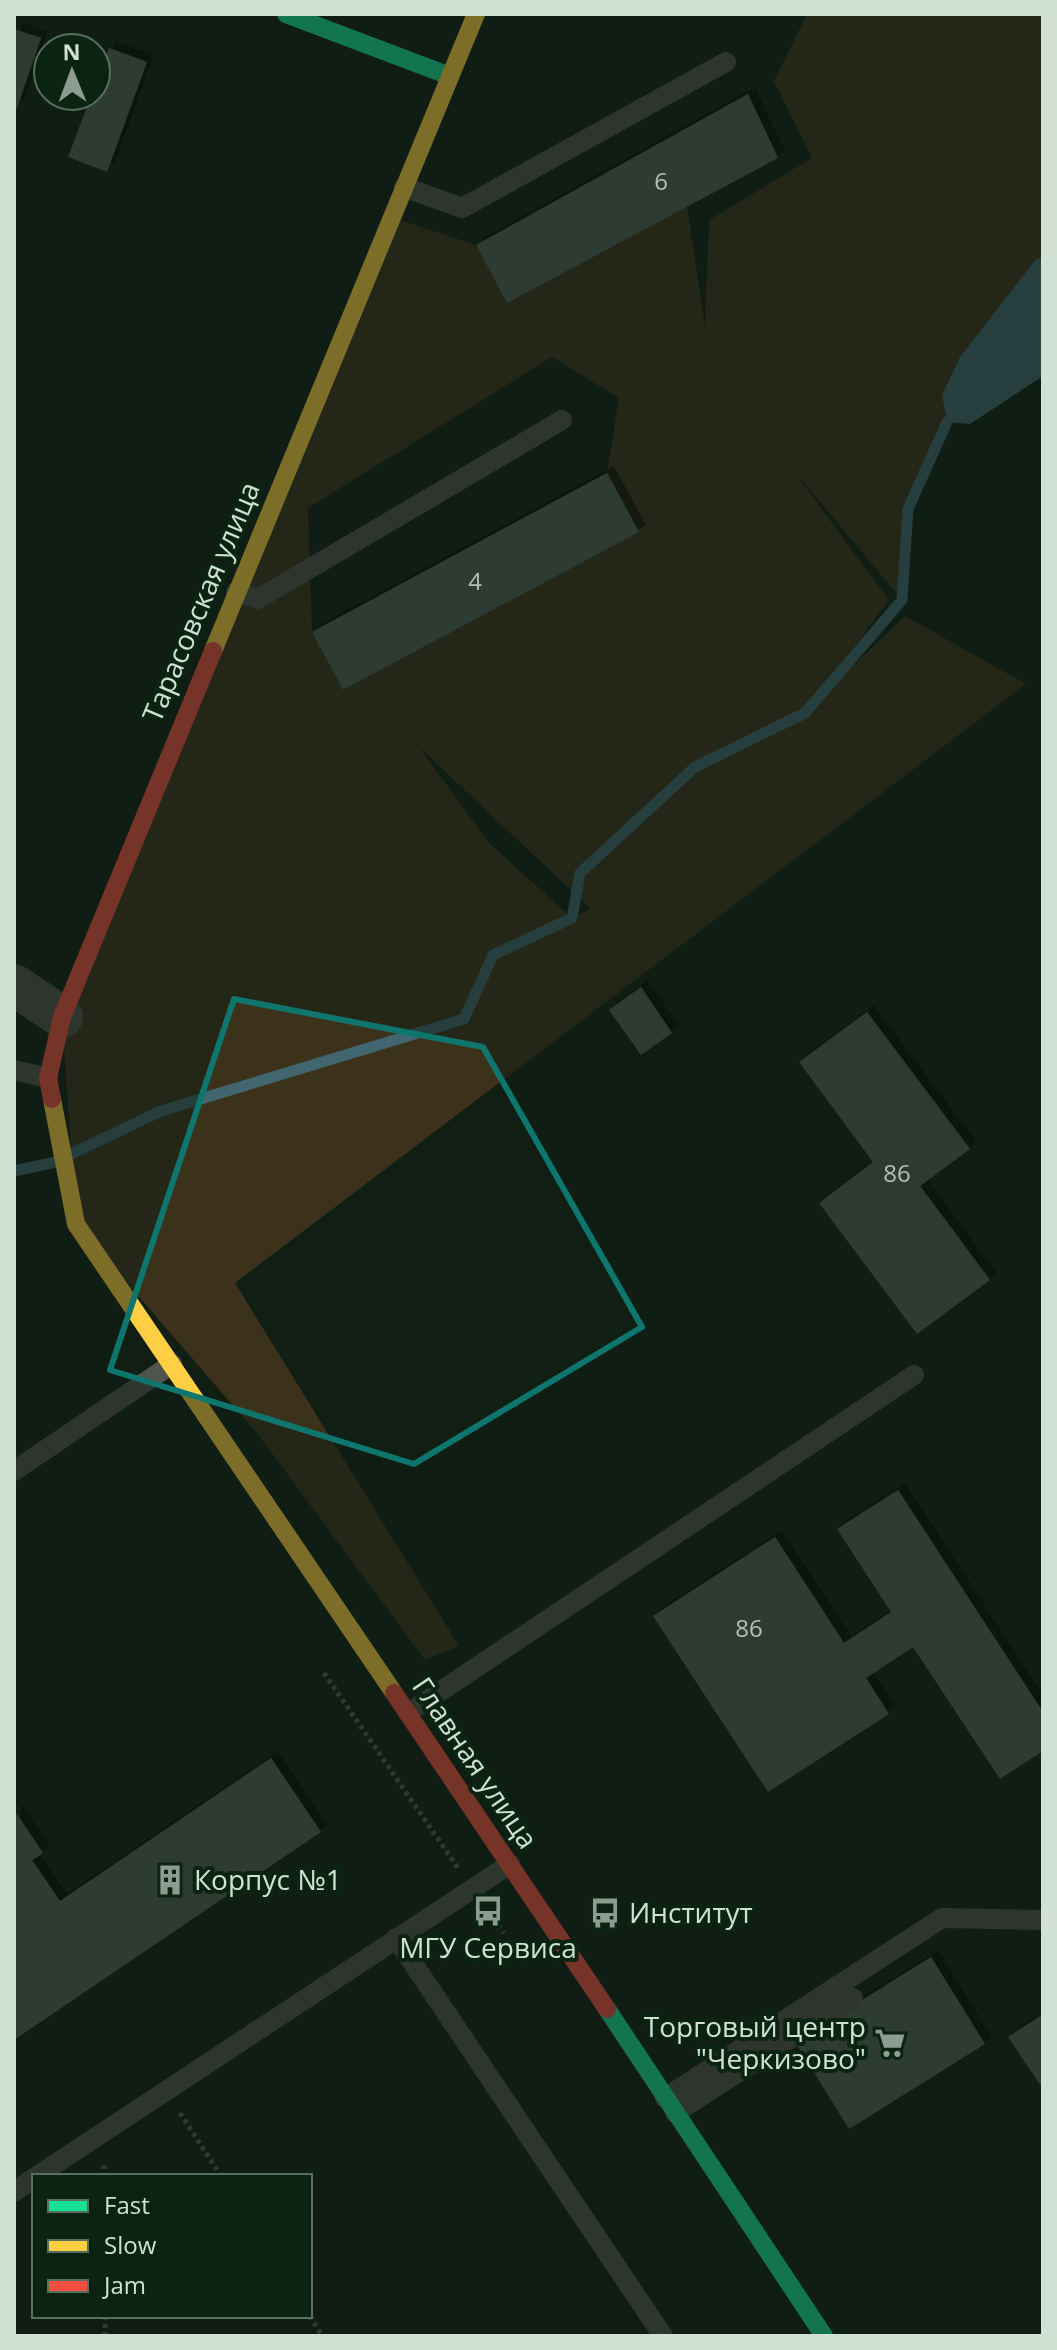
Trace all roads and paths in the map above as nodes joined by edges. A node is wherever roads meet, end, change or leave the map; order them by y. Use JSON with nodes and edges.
{"nodes":[{"id":1,"x":286,"y":14,"type":"edge"},
{"id":2,"x":476,"y":14,"type":"edge"},
{"id":3,"x":726,"y":62,"type":"dead end"},
{"id":4,"x":450,"y":76,"type":"junction"},
{"id":5,"x":403,"y":177,"type":"junction"},
{"id":6,"x":562,"y":420,"type":"dead end"},
{"id":7,"x":236,"y":592,"type":"junction"},
{"id":8,"x":14,"y":985,"type":"edge"},
{"id":9,"x":62,"y":1017,"type":"junction"},
{"id":10,"x":14,"y":1070,"type":"edge"},
{"id":11,"x":48,"y":1078,"type":"junction"},
{"id":12,"x":76,"y":1224,"type":"joint"},
{"id":13,"x":172,"y":1364,"type":"junction"},
{"id":14,"x":914,"y":1375,"type":"dead end"},
{"id":15,"x":14,"y":1471,"type":"edge"},
{"id":16,"x":324,"y":1673,"type":"dead end"},
{"id":17,"x":408,"y":1713,"type":"junction"},
{"id":18,"x":510,"y":1864,"type":"junction"},
{"id":19,"x":472,"y":1889,"type":"junction"},
{"id":20,"x":488,"y":1911,"type":"dead end"},
{"id":21,"x":605,"y":1913,"type":"dead end"},
{"id":22,"x":1043,"y":1920,"type":"edge"},
{"id":23,"x":617,"y":1931,"type":"dead end"},
{"id":24,"x":396,"y":1938,"type":"junction"},
{"id":25,"x":853,"y":1998,"type":"dead end"},
{"id":26,"x":166,"y":2090,"type":"junction"},
{"id":27,"x":670,"y":2105,"type":"junction"},
{"id":28,"x":40,"y":2174,"type":"edge"},
{"id":29,"x":220,"y":2174,"type":"edge"},
{"id":30,"x":32,"y":2180,"type":"edge"},
{"id":31,"x":14,"y":2192,"type":"edge"},
{"id":32,"x":311,"y":2318,"type":"edge"},
{"id":33,"x":322,"y":2336,"type":"edge"},
{"id":34,"x":663,"y":2336,"type":"edge"},
{"id":35,"x":824,"y":2336,"type":"edge"}],
"edges":[{"from":1,"to":4,"type":"main road"},
{"from":2,"to":4,"type":"main road","name":"Тарасовская улица"},
{"from":3,"to":5,"type":"lane"},
{"from":4,"to":5,"type":"main road","name":"Тарасовская улица"},
{"from":5,"to":7,"type":"main road","name":"Тарасовская улица"},
{"from":6,"to":7,"type":"lane"},
{"from":7,"to":9,"type":"main road","name":"Тарасовская улица"},
{"from":8,"to":9,"type":"street"},
{"from":9,"to":11,"type":"main road","name":"Тарасовская улица"},
{"from":10,"to":11,"type":"lane"},
{"from":11,"to":12,"type":"main road","name":"Тарасовская улица"},
{"from":12,"to":13,"type":"main road","name":"Главная улица"},
{"from":13,"to":15,"type":"lane"},
{"from":13,"to":17,"type":"main road","name":"Главная улица"},
{"from":14,"to":17,"type":"lane"},
{"from":16,"to":19,"type":"path"},
{"from":17,"to":18,"type":"main road","name":"Главная улица"},
{"from":18,"to":19,"type":"lane"},
{"from":18,"to":27,"type":"main road","name":"Главная улица"},
{"from":19,"to":20,"type":"path"},
{"from":19,"to":24,"type":"lane"},
{"from":21,"to":23,"type":"path"},
{"from":22,"to":27,"type":"lane"},
{"from":24,"to":26,"type":"lane"},
{"from":24,"to":34,"type":"lane"},
{"from":25,"to":27,"type":"lane"},
{"from":26,"to":28,"type":"lane"},
{"from":26,"to":29,"type":"path"},
{"from":27,"to":35,"type":"main road","name":"Главная улица"},
{"from":30,"to":31,"type":"lane"},
{"from":32,"to":33,"type":"path"}]}
